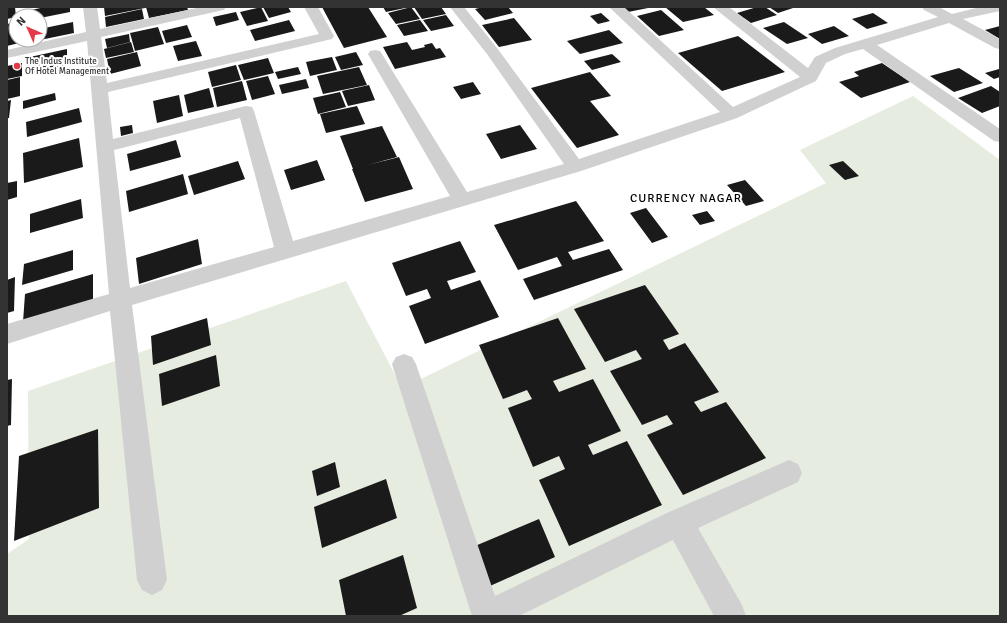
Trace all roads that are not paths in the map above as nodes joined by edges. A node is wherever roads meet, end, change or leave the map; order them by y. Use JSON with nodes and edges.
{"nodes":[{"id":1,"x":90,"y":7,"type":"edge"},
{"id":2,"x":219,"y":7,"type":"edge"},
{"id":3,"x":311,"y":7,"type":"edge"},
{"id":4,"x":457,"y":7,"type":"edge"},
{"id":5,"x":616,"y":7,"type":"edge"},
{"id":6,"x":720,"y":7,"type":"edge"},
{"id":7,"x":929,"y":7,"type":"edge"},
{"id":8,"x":998,"y":7,"type":"edge"},
{"id":9,"x":203,"y":9,"type":"edge"},
{"id":10,"x":954,"y":20,"type":"junction"},
{"id":11,"x":94,"y":36,"type":"junction"},
{"id":12,"x":865,"y":43,"type":"junction"},
{"id":13,"x":1000,"y":46,"type":"edge"},
{"id":14,"x":7,"y":54,"type":"edge"},
{"id":15,"x":375,"y":54,"type":"dead end"},
{"id":16,"x":811,"y":78,"type":"junction"},
{"id":17,"x":99,"y":89,"type":"junction"},
{"id":18,"x":731,"y":114,"type":"junction"},
{"id":19,"x":1000,"y":137,"type":"edge"},
{"id":20,"x":105,"y":146,"type":"junction"},
{"id":21,"x":575,"y":167,"type":"junction"},
{"id":22,"x":462,"y":200,"type":"junction"},
{"id":23,"x":286,"y":252,"type":"junction"},
{"id":24,"x":122,"y":312,"type":"junction"},
{"id":25,"x":7,"y":334,"type":"edge"},
{"id":26,"x":404,"y":364,"type":"dead end"},
{"id":27,"x":789,"y":473,"type":"dead end"},
{"id":28,"x":679,"y":522,"type":"junction"},
{"id":29,"x":152,"y":580,"type":"dead end"},
{"id":30,"x":487,"y":616,"type":"edge"},
{"id":31,"x":731,"y":616,"type":"edge"}],
"edges":[{"from":1,"to":11,"type":"street"},
{"from":2,"to":9,"type":"street"},
{"from":3,"to":17,"type":"street"},
{"from":4,"to":21,"type":"street"},
{"from":5,"to":18,"type":"street"},
{"from":6,"to":16,"type":"street"},
{"from":7,"to":10,"type":"street"},
{"from":8,"to":10,"type":"street"},
{"from":9,"to":11,"type":"street"},
{"from":10,"to":12,"type":"street"},
{"from":10,"to":13,"type":"street"},
{"from":11,"to":14,"type":"street"},
{"from":11,"to":17,"type":"street"},
{"from":12,"to":16,"type":"street"},
{"from":12,"to":19,"type":"street"},
{"from":15,"to":22,"type":"street"},
{"from":16,"to":18,"type":"street"},
{"from":17,"to":20,"type":"street"},
{"from":18,"to":21,"type":"street"},
{"from":20,"to":23,"type":"street"},
{"from":20,"to":24,"type":"street"},
{"from":21,"to":22,"type":"street"},
{"from":22,"to":23,"type":"street"},
{"from":23,"to":24,"type":"street"},
{"from":24,"to":25,"type":"street"},
{"from":24,"to":29,"type":"street"},
{"from":26,"to":30,"type":"street"},
{"from":27,"to":28,"type":"street"},
{"from":28,"to":30,"type":"street"},
{"from":28,"to":31,"type":"street"}]}
